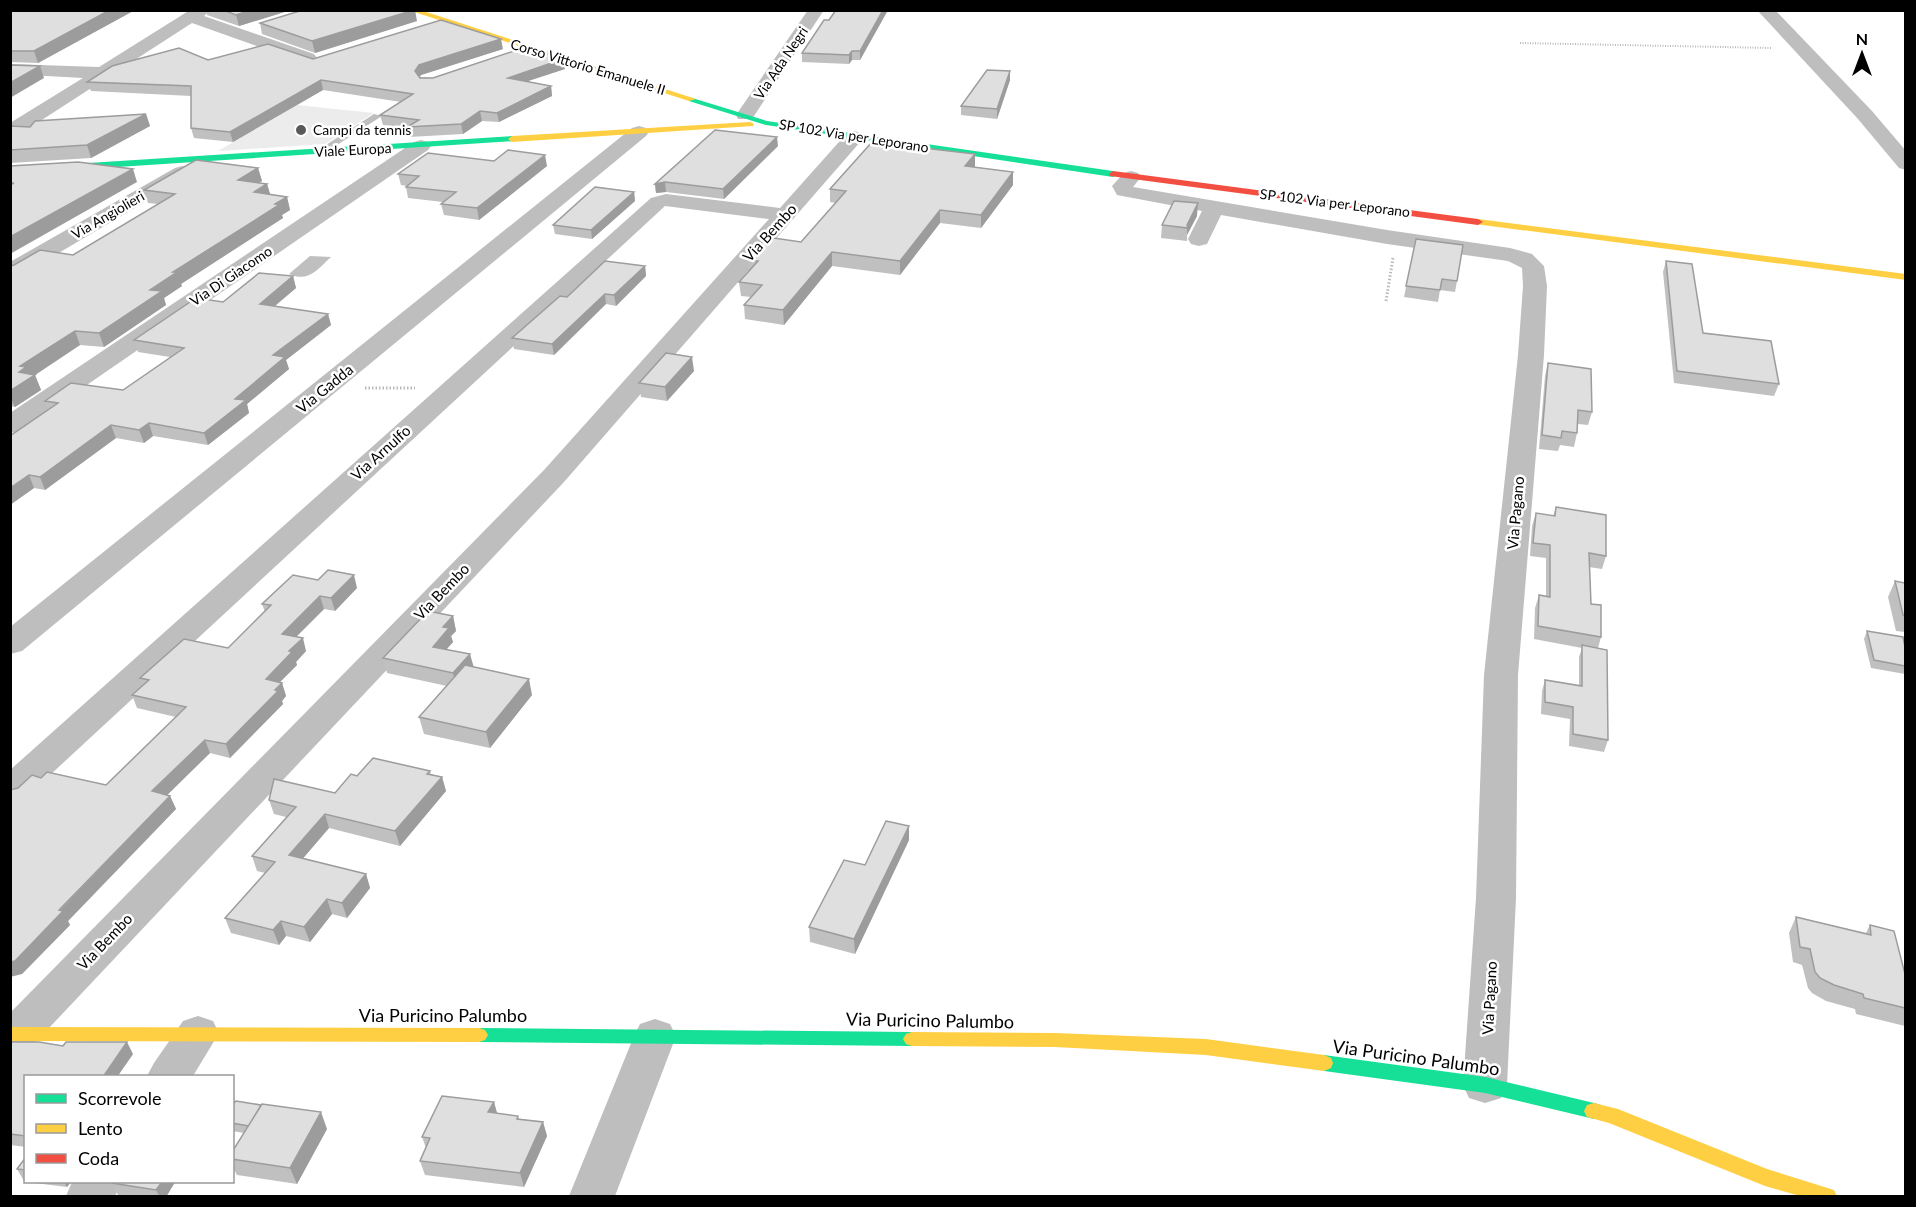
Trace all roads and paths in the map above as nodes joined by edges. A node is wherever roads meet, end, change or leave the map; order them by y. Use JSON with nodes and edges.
{"nodes":[{"id":1,"x":411,"y":10,"type":"edge"},
{"id":2,"x":816,"y":10,"type":"edge"},
{"id":3,"x":1765,"y":10,"type":"edge"},
{"id":4,"x":196,"y":14,"type":"edge"},
{"id":5,"x":444,"y":21,"type":"junction"},
{"id":6,"x":269,"y":25,"type":"edge"},
{"id":7,"x":412,"y":31,"type":"edge"},
{"id":8,"x":238,"y":34,"type":"junction"},
{"id":9,"x":1521,"y":43,"type":"dead end"},
{"id":10,"x":528,"y":48,"type":"junction"},
{"id":11,"x":1802,"y":49,"type":"junction"},
{"id":12,"x":506,"y":55,"type":"edge"},
{"id":13,"x":321,"y":60,"type":"edge"},
{"id":14,"x":10,"y":69,"type":"edge"},
{"id":15,"x":103,"y":73,"type":"junction"},
{"id":16,"x":713,"y":105,"type":"junction"},
{"id":17,"x":377,"y":116,"type":"dead end"},
{"id":18,"x":745,"y":116,"type":"junction"},
{"id":19,"x":766,"y":123,"type":"junction"},
{"id":20,"x":15,"y":126,"type":"edge"},
{"id":21,"x":682,"y":129,"type":"junction"},
{"id":22,"x":639,"y":132,"type":"junction"},
{"id":23,"x":854,"y":137,"type":"junction"},
{"id":24,"x":421,"y":146,"type":"junction"},
{"id":25,"x":320,"y":152,"type":"junction"},
{"id":26,"x":206,"y":158,"type":"junction"},
{"id":27,"x":1905,"y":164,"type":"edge"},
{"id":28,"x":10,"y":171,"type":"edge"},
{"id":29,"x":1131,"y":177,"type":"junction"},
{"id":30,"x":1214,"y":208,"type":"junction"},
{"id":31,"x":786,"y":215,"type":"junction"},
{"id":32,"x":1387,"y":237,"type":"junction"},
{"id":33,"x":1199,"y":239,"type":"dead end"},
{"id":34,"x":10,"y":272,"type":"edge"},
{"id":35,"x":1905,"y":277,"type":"edge"},
{"id":36,"x":1386,"y":301,"type":"dead end"},
{"id":37,"x":460,"y":381,"type":"junction"},
{"id":38,"x":326,"y":388,"type":"junction"},
{"id":39,"x":10,"y":425,"type":"edge"},
{"id":40,"x":10,"y":644,"type":"edge"},
{"id":41,"x":10,"y":791,"type":"edge"},
{"id":42,"x":198,"y":1033,"type":"junction"},
{"id":43,"x":14,"y":1034,"type":"edge"},
{"id":44,"x":655,"y":1036,"type":"junction"},
{"id":45,"x":170,"y":1075,"type":"edge"},
{"id":46,"x":1485,"y":1085,"type":"junction"},
{"id":47,"x":98,"y":1183,"type":"edge"},
{"id":48,"x":89,"y":1197,"type":"edge"},
{"id":49,"x":592,"y":1197,"type":"edge"},
{"id":50,"x":1827,"y":1197,"type":"edge"}],
"edges":[{"from":1,"to":5,"type":"street","name":"Corso Vittorio Emanuele II"},
{"from":2,"to":18,"type":"street","name":"Via Ada Negri"},
{"from":3,"to":11,"type":"street"},
{"from":4,"to":8,"type":"street"},
{"from":4,"to":15,"type":"street"},
{"from":5,"to":7,"type":"street"},
{"from":5,"to":10,"type":"street","name":"Corso Vittorio Emanuele II"},
{"from":6,"to":8,"type":"street"},
{"from":8,"to":13,"type":"street"},
{"from":9,"to":11,"type":"path"},
{"from":10,"to":12,"type":"street"},
{"from":10,"to":16,"type":"street","name":"Corso Vittorio Emanuele II"},
{"from":11,"to":27,"type":"street"},
{"from":14,"to":15,"type":"street"},
{"from":15,"to":20,"type":"street"},
{"from":16,"to":18,"type":"street","name":"Corso Vittorio Emanuele II"},
{"from":16,"to":21,"type":"street"},
{"from":17,"to":25,"type":"lane"},
{"from":18,"to":19,"type":"street","name":"Corso Vittorio Emanuele II"},
{"from":19,"to":21,"type":"street","name":"Viale Europa"},
{"from":19,"to":23,"type":"street","name":"SP 102 Via per Leporano"},
{"from":21,"to":22,"type":"street","name":"Viale Europa"},
{"from":22,"to":24,"type":"street","name":"Viale Europa"},
{"from":22,"to":38,"type":"street","name":"Via Gadda"},
{"from":23,"to":29,"type":"street","name":"SP 102 Via per Leporano"},
{"from":23,"to":31,"type":"street","name":"Via Bembo"},
{"from":24,"to":25,"type":"street","name":"Viale Europa"},
{"from":24,"to":39,"type":"street","name":"Via Di Giacomo"},
{"from":25,"to":26,"type":"street","name":"Viale Europa"},
{"from":26,"to":28,"type":"street","name":"Viale Europa"},
{"from":26,"to":34,"type":"street","name":"Via Angiolieri"},
{"from":29,"to":30,"type":"street","name":"Via Pagano"},
{"from":29,"to":35,"type":"street","name":"SP 102 Via per Leporano"},
{"from":30,"to":32,"type":"street","name":"Via Pagano"},
{"from":30,"to":33,"type":"street"},
{"from":31,"to":37,"type":"street","name":"Via Arnulfo"},
{"from":31,"to":43,"type":"street","name":"Via Bembo"},
{"from":32,"to":36,"type":"path"},
{"from":32,"to":46,"type":"street","name":"Via Pagano"},
{"from":37,"to":38,"type":"path"},
{"from":37,"to":41,"type":"street","name":"Via Arnulfo"},
{"from":38,"to":40,"type":"street","name":"Via Gadda"},
{"from":42,"to":43,"type":"street","name":"Via Puricino Palumbo"},
{"from":42,"to":44,"type":"street","name":"Via Puricino Palumbo"},
{"from":42,"to":45,"type":"street"},
{"from":44,"to":46,"type":"street","name":"Via Puricino Palumbo"},
{"from":44,"to":49,"type":"street"},
{"from":46,"to":50,"type":"street","name":"Via Puricino Palumbo"},
{"from":47,"to":48,"type":"street"}]}
